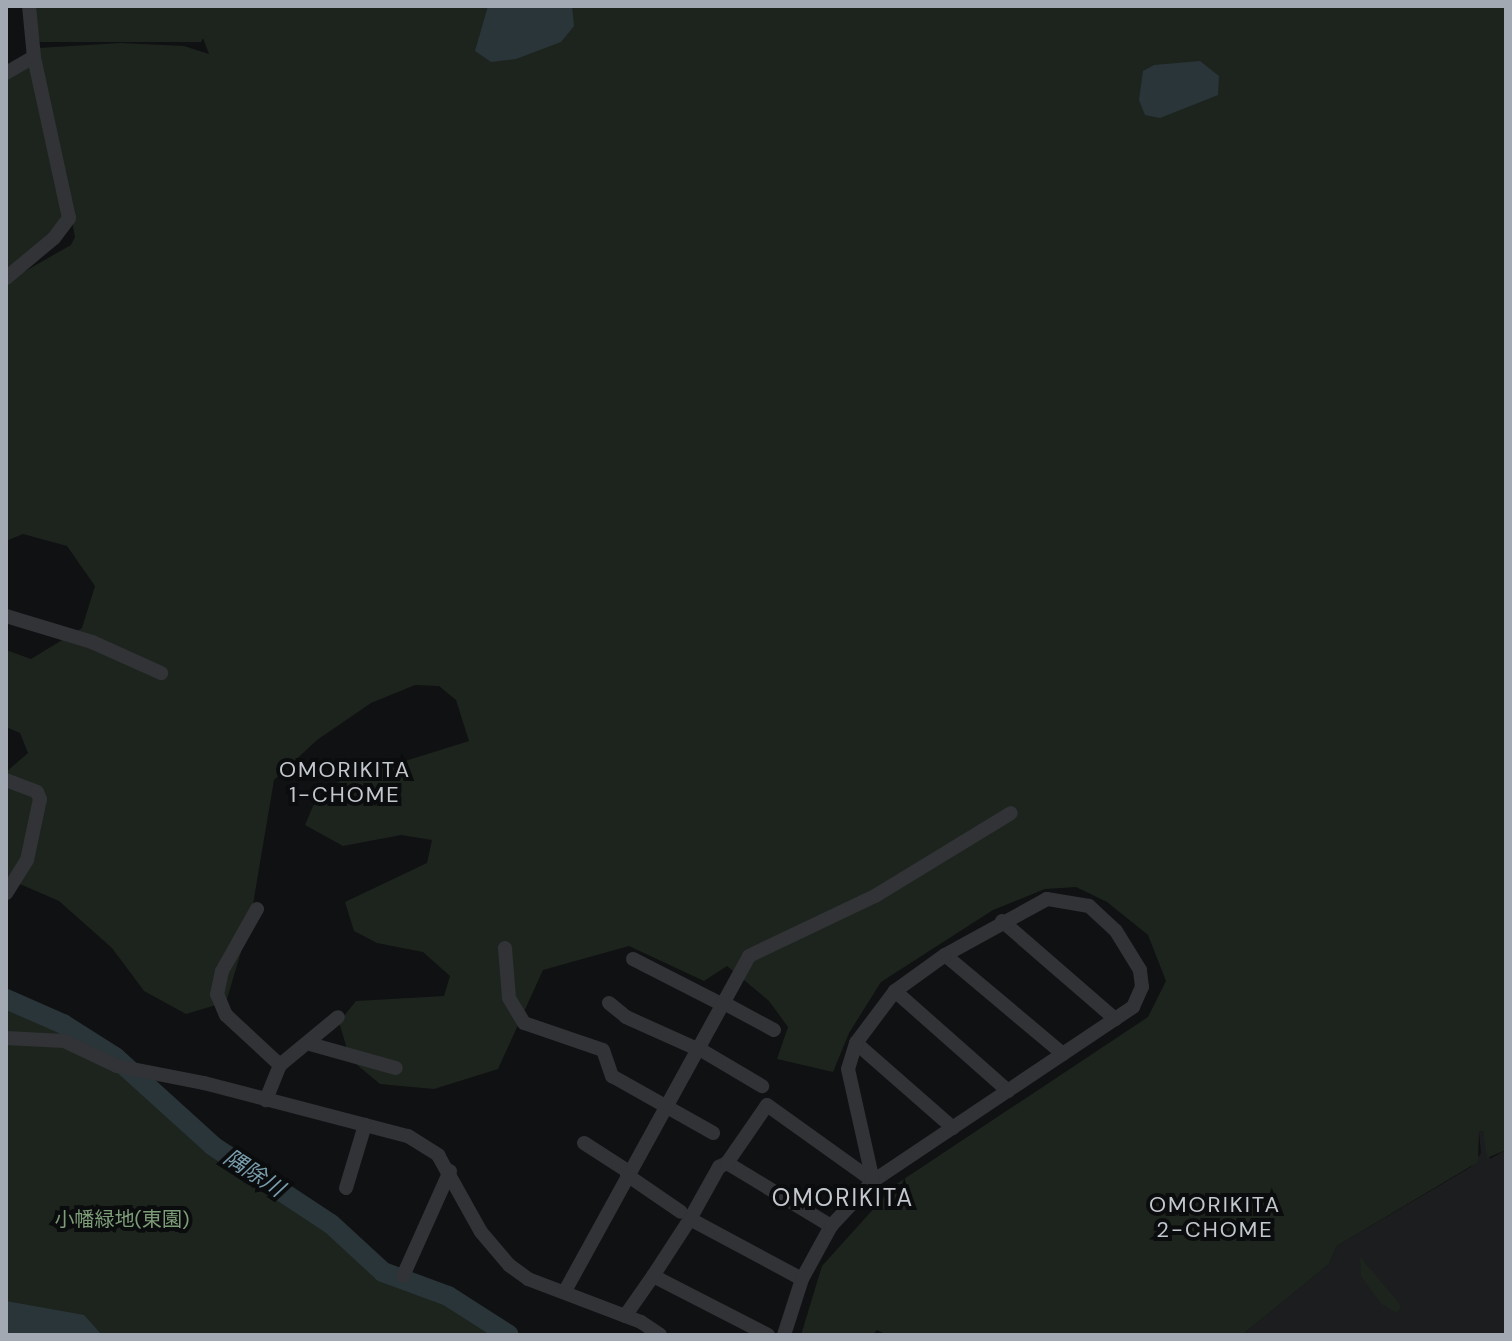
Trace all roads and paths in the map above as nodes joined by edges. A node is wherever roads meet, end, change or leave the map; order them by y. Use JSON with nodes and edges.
{"nodes":[{"id":1,"x":29,"y":6,"type":"edge"},
{"id":2,"x":34,"y":57,"type":"junction"},
{"id":3,"x":8,"y":68,"type":"edge"},
{"id":4,"x":6,"y":278,"type":"edge"},
{"id":5,"x":6,"y":616,"type":"edge"},
{"id":6,"x":161,"y":673,"type":"dead end"},
{"id":7,"x":6,"y":780,"type":"edge"},
{"id":8,"x":1011,"y":813,"type":"dead end"},
{"id":9,"x":6,"y":893,"type":"edge"},
{"id":10,"x":257,"y":909,"type":"dead end"},
{"id":11,"x":1002,"y":921,"type":"junction"},
{"id":12,"x":505,"y":948,"type":"dead end"},
{"id":13,"x":945,"y":955,"type":"junction"},
{"id":14,"x":633,"y":959,"type":"dead end"},
{"id":15,"x":895,"y":991,"type":"junction"},
{"id":16,"x":609,"y":1003,"type":"dead end"},
{"id":17,"x":722,"y":1003,"type":"junction"},
{"id":18,"x":338,"y":1017,"type":"dead end"},
{"id":19,"x":1115,"y":1019,"type":"junction"},
{"id":20,"x":774,"y":1030,"type":"dead end"},
{"id":21,"x":6,"y":1038,"type":"edge"},
{"id":22,"x":856,"y":1043,"type":"junction"},
{"id":23,"x":310,"y":1044,"type":"junction"},
{"id":24,"x":696,"y":1047,"type":"junction"},
{"id":25,"x":1063,"y":1054,"type":"junction"},
{"id":26,"x":280,"y":1065,"type":"junction"},
{"id":27,"x":396,"y":1068,"type":"dead end"},
{"id":28,"x":762,"y":1086,"type":"dead end"},
{"id":29,"x":1008,"y":1091,"type":"junction"},
{"id":30,"x":266,"y":1100,"type":"junction"},
{"id":31,"x":666,"y":1104,"type":"junction"},
{"id":32,"x":365,"y":1125,"type":"junction"},
{"id":33,"x":953,"y":1128,"type":"junction"},
{"id":34,"x":713,"y":1133,"type":"dead end"},
{"id":35,"x":584,"y":1143,"type":"dead end"},
{"id":36,"x":727,"y":1163,"type":"junction"},
{"id":37,"x":450,"y":1171,"type":"junction"},
{"id":38,"x":628,"y":1174,"type":"junction"},
{"id":39,"x":873,"y":1181,"type":"junction"},
{"id":40,"x":346,"y":1188,"type":"dead end"},
{"id":41,"x":686,"y":1216,"type":"junction"},
{"id":42,"x":831,"y":1226,"type":"junction"},
{"id":43,"x":403,"y":1276,"type":"dead end"},
{"id":44,"x":653,"y":1276,"type":"junction"},
{"id":45,"x":802,"y":1279,"type":"junction"},
{"id":46,"x":565,"y":1291,"type":"junction"},
{"id":47,"x":625,"y":1316,"type":"junction"},
{"id":48,"x":660,"y":1335,"type":"edge"},
{"id":49,"x":768,"y":1335,"type":"edge"},
{"id":50,"x":784,"y":1335,"type":"edge"}],
"edges":[{"from":1,"to":2,"type":"street"},
{"from":2,"to":3,"type":"street"},
{"from":2,"to":4,"type":"street"},
{"from":5,"to":6,"type":"street"},
{"from":7,"to":9,"type":"street"},
{"from":8,"to":17,"type":"street"},
{"from":10,"to":26,"type":"street"},
{"from":11,"to":13,"type":"street"},
{"from":11,"to":19,"type":"street"},
{"from":11,"to":19,"type":"street"},
{"from":12,"to":31,"type":"street"},
{"from":13,"to":15,"type":"street"},
{"from":13,"to":25,"type":"street"},
{"from":14,"to":17,"type":"street"},
{"from":15,"to":22,"type":"street"},
{"from":15,"to":29,"type":"street"},
{"from":16,"to":24,"type":"street"},
{"from":17,"to":20,"type":"street"},
{"from":17,"to":24,"type":"street"},
{"from":18,"to":23,"type":"street"},
{"from":19,"to":25,"type":"street"},
{"from":21,"to":30,"type":"street"},
{"from":22,"to":33,"type":"street"},
{"from":22,"to":39,"type":"street"},
{"from":23,"to":26,"type":"street"},
{"from":23,"to":27,"type":"street"},
{"from":24,"to":28,"type":"street"},
{"from":24,"to":31,"type":"street"},
{"from":25,"to":29,"type":"street"},
{"from":26,"to":30,"type":"street"},
{"from":29,"to":33,"type":"street"},
{"from":30,"to":32,"type":"street"},
{"from":31,"to":34,"type":"street"},
{"from":31,"to":38,"type":"street"},
{"from":32,"to":37,"type":"street"},
{"from":32,"to":40,"type":"street"},
{"from":33,"to":39,"type":"street"},
{"from":35,"to":38,"type":"street"},
{"from":36,"to":39,"type":"street"},
{"from":36,"to":41,"type":"street"},
{"from":36,"to":42,"type":"street"},
{"from":37,"to":43,"type":"street"},
{"from":37,"to":46,"type":"street"},
{"from":38,"to":41,"type":"street"},
{"from":38,"to":46,"type":"street"},
{"from":39,"to":42,"type":"street"},
{"from":41,"to":44,"type":"street"},
{"from":41,"to":45,"type":"street"},
{"from":42,"to":45,"type":"street"},
{"from":44,"to":47,"type":"street"},
{"from":44,"to":49,"type":"street"},
{"from":45,"to":50,"type":"street"},
{"from":46,"to":47,"type":"street"},
{"from":47,"to":48,"type":"street"}]}
